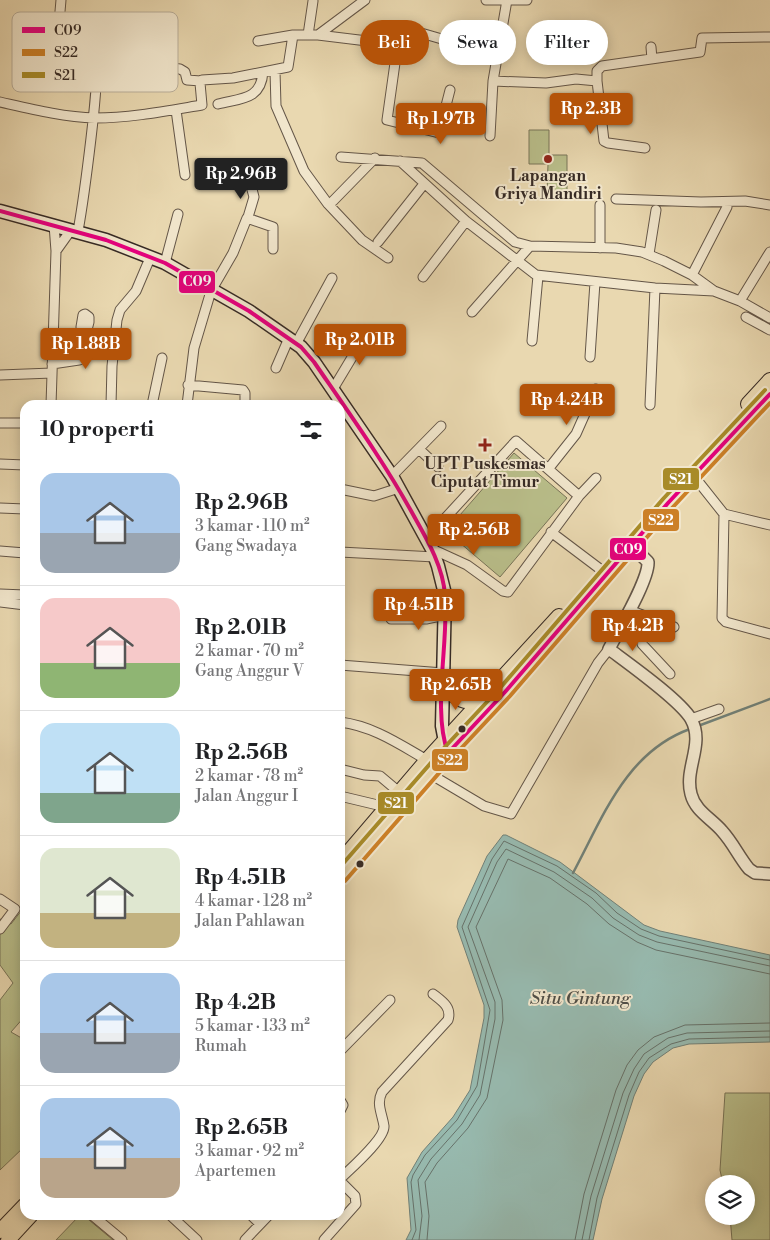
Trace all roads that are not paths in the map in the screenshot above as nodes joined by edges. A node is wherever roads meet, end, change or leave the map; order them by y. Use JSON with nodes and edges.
{"nodes":[{"id":1,"x":365,"y":0,"type":"edge"},
{"id":2,"x":486,"y":0,"type":"edge"},
{"id":3,"x":527,"y":0,"type":"edge"},
{"id":4,"x":313,"y":1,"type":"edge"},
{"id":5,"x":507,"y":1,"type":"edge"},
{"id":6,"x":504,"y":20,"type":"edge"},
{"id":7,"x":293,"y":35,"type":"junction"},
{"id":8,"x":308,"y":35,"type":"junction"},
{"id":9,"x":318,"y":35,"type":"junction"},
{"id":10,"x":770,"y":37,"type":"edge"},
{"id":11,"x":360,"y":40,"type":"edge"},
{"id":12,"x":258,"y":41,"type":"dead end"},
{"id":13,"x":652,"y":47,"type":"dead end"},
{"id":14,"x":652,"y":59,"type":"junction"},
{"id":15,"x":394,"y":65,"type":"edge"},
{"id":16,"x":496,"y":65,"type":"edge"},
{"id":17,"x":178,"y":69,"type":"edge"},
{"id":18,"x":276,"y":71,"type":"junction"},
{"id":19,"x":263,"y":72,"type":"junction"},
{"id":20,"x":201,"y":81,"type":"junction"},
{"id":21,"x":493,"y":81,"type":"junction"},
{"id":22,"x":597,"y":81,"type":"junction"},
{"id":23,"x":450,"y":90,"type":"dead end"},
{"id":24,"x":95,"y":92,"type":"edge"},
{"id":25,"x":0,"y":102,"type":"edge"},
{"id":26,"x":218,"y":104,"type":"dead end"},
{"id":27,"x":176,"y":110,"type":"junction"},
{"id":28,"x":92,"y":118,"type":"junction"},
{"id":29,"x":490,"y":136,"type":"dead end"},
{"id":30,"x":646,"y":148,"type":"dead end"},
{"id":31,"x":342,"y":157,"type":"dead end"},
{"id":32,"x":375,"y":158,"type":"junction"},
{"id":33,"x":400,"y":161,"type":"junction"},
{"id":34,"x":185,"y":175,"type":"dead end"},
{"id":35,"x":250,"y":182,"type":"dead end"},
{"id":36,"x":424,"y":184,"type":"junction"},
{"id":37,"x":616,"y":199,"type":"dead end"},
{"id":38,"x":334,"y":200,"type":"dead end"},
{"id":39,"x":600,"y":205,"type":"dead end"},
{"id":40,"x":770,"y":206,"type":"edge"},
{"id":41,"x":727,"y":207,"type":"dead end"},
{"id":42,"x":656,"y":210,"type":"dead end"},
{"id":43,"x":0,"y":212,"type":"edge"},
{"id":44,"x":178,"y":214,"type":"dead end"},
{"id":45,"x":248,"y":218,"type":"junction"},
{"id":46,"x":466,"y":221,"type":"junction"},
{"id":47,"x":54,"y":225,"type":"junction"},
{"id":48,"x":74,"y":230,"type":"junction"},
{"id":49,"x":378,"y":242,"type":"dead end"},
{"id":50,"x":530,"y":246,"type":"junction"},
{"id":51,"x":273,"y":248,"type":"dead end"},
{"id":52,"x":600,"y":248,"type":"junction"},
{"id":53,"x":56,"y":250,"type":"junction"},
{"id":54,"x":770,"y":252,"type":"edge"},
{"id":55,"x":649,"y":254,"type":"junction"},
{"id":56,"x":150,"y":258,"type":"junction"},
{"id":57,"x":388,"y":258,"type":"dead end"},
{"id":58,"x":516,"y":260,"type":"junction"},
{"id":59,"x":165,"y":263,"type":"junction"},
{"id":60,"x":692,"y":275,"type":"junction"},
{"id":61,"x":538,"y":276,"type":"junction"},
{"id":62,"x":423,"y":277,"type":"dead end"},
{"id":63,"x":332,"y":278,"type":"dead end"},
{"id":64,"x":595,"y":282,"type":"junction"},
{"id":65,"x":655,"y":288,"type":"junction"},
{"id":66,"x":212,"y":291,"type":"junction"},
{"id":67,"x":714,"y":291,"type":"junction"},
{"id":68,"x":740,"y":301,"type":"junction"},
{"id":69,"x":472,"y":312,"type":"dead end"},
{"id":70,"x":746,"y":317,"type":"dead end"},
{"id":71,"x":770,"y":318,"type":"edge"},
{"id":72,"x":770,"y":330,"type":"edge"},
{"id":73,"x":84,"y":337,"type":"dead end"},
{"id":74,"x":293,"y":341,"type":"junction"},
{"id":75,"x":532,"y":341,"type":"dead end"},
{"id":76,"x":395,"y":350,"type":"dead end"},
{"id":77,"x":590,"y":357,"type":"dead end"},
{"id":78,"x":162,"y":358,"type":"dead end"},
{"id":79,"x":52,"y":368,"type":"junction"},
{"id":80,"x":276,"y":368,"type":"dead end"},
{"id":81,"x":0,"y":374,"type":"edge"},
{"id":82,"x":770,"y":380,"type":"edge"},
{"id":83,"x":188,"y":385,"type":"junction"},
{"id":84,"x":333,"y":389,"type":"junction"},
{"id":85,"x":596,"y":389,"type":"dead end"},
{"id":86,"x":770,"y":394,"type":"edge"},
{"id":87,"x":51,"y":400,"type":"edge"},
{"id":88,"x":111,"y":400,"type":"edge"},
{"id":89,"x":153,"y":400,"type":"edge"},
{"id":90,"x":187,"y":400,"type":"edge"},
{"id":91,"x":244,"y":400,"type":"edge"},
{"id":92,"x":340,"y":400,"type":"edge"},
{"id":93,"x":650,"y":405,"type":"dead end"},
{"id":94,"x":345,"y":407,"type":"edge"},
{"id":95,"x":0,"y":423,"type":"edge"},
{"id":96,"x":20,"y":423,"type":"edge"},
{"id":97,"x":441,"y":426,"type":"dead end"},
{"id":98,"x":419,"y":448,"type":"junction"},
{"id":99,"x":0,"y":464,"type":"edge"},
{"id":100,"x":20,"y":464,"type":"edge"},
{"id":101,"x":438,"y":467,"type":"dead end"},
{"id":102,"x":549,"y":468,"type":"junction"},
{"id":103,"x":693,"y":475,"type":"junction"},
{"id":104,"x":392,"y":476,"type":"junction"},
{"id":105,"x":596,"y":478,"type":"dead end"},
{"id":106,"x":399,"y":488,"type":"junction"},
{"id":107,"x":345,"y":490,"type":"edge"},
{"id":108,"x":579,"y":496,"type":"junction"},
{"id":109,"x":0,"y":508,"type":"edge"},
{"id":110,"x":20,"y":509,"type":"edge"},
{"id":111,"x":724,"y":514,"type":"junction"},
{"id":112,"x":770,"y":526,"type":"edge"},
{"id":113,"x":551,"y":532,"type":"junction"},
{"id":114,"x":631,"y":545,"type":"junction"},
{"id":115,"x":431,"y":548,"type":"junction"},
{"id":116,"x":0,"y":551,"type":"edge"},
{"id":117,"x":20,"y":552,"type":"edge"},
{"id":118,"x":345,"y":552,"type":"edge"},
{"id":119,"x":600,"y":569,"type":"junction"},
{"id":120,"x":0,"y":594,"type":"edge"},
{"id":121,"x":20,"y":595,"type":"edge"},
{"id":122,"x":0,"y":602,"type":"edge"},
{"id":123,"x":20,"y":604,"type":"edge"},
{"id":124,"x":629,"y":610,"type":"junction"},
{"id":125,"x":445,"y":615,"type":"junction"},
{"id":126,"x":651,"y":618,"type":"junction"},
{"id":127,"x":391,"y":619,"type":"dead end"},
{"id":128,"x":674,"y":627,"type":"dead end"},
{"id":129,"x":770,"y":634,"type":"edge"},
{"id":130,"x":609,"y":649,"type":"junction"},
{"id":131,"x":345,"y":666,"type":"edge"},
{"id":132,"x":670,"y":674,"type":"dead end"},
{"id":133,"x":442,"y":677,"type":"junction"},
{"id":134,"x":483,"y":700,"type":"junction"},
{"id":135,"x":719,"y":709,"type":"dead end"},
{"id":136,"x":345,"y":723,"type":"edge"},
{"id":137,"x":693,"y":724,"type":"junction"},
{"id":138,"x":446,"y":747,"type":"junction"},
{"id":139,"x":428,"y":767,"type":"junction"},
{"id":140,"x":345,"y":770,"type":"edge"},
{"id":141,"x":399,"y":792,"type":"junction"},
{"id":142,"x":345,"y":797,"type":"edge"},
{"id":143,"x":386,"y":807,"type":"junction"},
{"id":144,"x":345,"y":856,"type":"edge"},
{"id":145,"x":345,"y":871,"type":"edge"},
{"id":146,"x":770,"y":874,"type":"edge"},
{"id":147,"x":0,"y":899,"type":"edge"},
{"id":148,"x":0,"y":930,"type":"edge"},
{"id":149,"x":433,"y":994,"type":"dead end"},
{"id":150,"x":390,"y":1000,"type":"dead end"},
{"id":151,"x":345,"y":1046,"type":"edge"},
{"id":152,"x":345,"y":1175,"type":"edge"},
{"id":153,"x":345,"y":1185,"type":"edge"},
{"id":154,"x":20,"y":1210,"type":"edge"},
{"id":155,"x":345,"y":1216,"type":"edge"},
{"id":156,"x":26,"y":1220,"type":"edge"},
{"id":157,"x":98,"y":1220,"type":"edge"},
{"id":158,"x":175,"y":1220,"type":"edge"},
{"id":159,"x":256,"y":1220,"type":"edge"},
{"id":160,"x":264,"y":1220,"type":"edge"},
{"id":161,"x":342,"y":1220,"type":"edge"},
{"id":162,"x":260,"y":1224,"type":"junction"},
{"id":163,"x":0,"y":1232,"type":"edge"},
{"id":164,"x":8,"y":1240,"type":"edge"},
{"id":165,"x":122,"y":1240,"type":"edge"},
{"id":166,"x":197,"y":1240,"type":"edge"},
{"id":167,"x":245,"y":1240,"type":"edge"},
{"id":168,"x":324,"y":1240,"type":"edge"}],
"edges":[{"from":1,"to":9,"type":"street"},
{"from":2,"to":5,"type":"street"},
{"from":3,"to":5,"type":"street"},
{"from":4,"to":8,"type":"street"},
{"from":5,"to":6,"type":"street"},
{"from":7,"to":8,"type":"street"},
{"from":7,"to":12,"type":"street"},
{"from":7,"to":18,"type":"street"},
{"from":8,"to":9,"type":"street"},
{"from":9,"to":11,"type":"street"},
{"from":10,"to":14,"type":"street"},
{"from":13,"to":14,"type":"street"},
{"from":14,"to":22,"type":"street"},
{"from":15,"to":23,"type":"street"},
{"from":16,"to":21,"type":"street"},
{"from":17,"to":20,"type":"street"},
{"from":18,"to":19,"type":"street"},
{"from":18,"to":57,"type":"street"},
{"from":19,"to":20,"type":"street"},
{"from":19,"to":26,"type":"street"},
{"from":20,"to":27,"type":"street"},
{"from":21,"to":22,"type":"street"},
{"from":21,"to":29,"type":"street"},
{"from":22,"to":30,"type":"street"},
{"from":24,"to":28,"type":"street"},
{"from":25,"to":28,"type":"street"},
{"from":27,"to":28,"type":"street"},
{"from":27,"to":34,"type":"street"},
{"from":28,"to":48,"type":"street"},
{"from":31,"to":32,"type":"street"},
{"from":32,"to":33,"type":"street"},
{"from":32,"to":38,"type":"street"},
{"from":33,"to":36,"type":"street"},
{"from":33,"to":50,"type":"street"},
{"from":35,"to":45,"type":"street"},
{"from":36,"to":46,"type":"street"},
{"from":36,"to":49,"type":"street"},
{"from":37,"to":40,"type":"street"},
{"from":39,"to":52,"type":"street"},
{"from":41,"to":60,"type":"street"},
{"from":42,"to":55,"type":"street"},
{"from":43,"to":47,"type":"main road"},
{"from":44,"to":59,"type":"street"},
{"from":45,"to":51,"type":"street"},
{"from":45,"to":66,"type":"street"},
{"from":46,"to":58,"type":"street"},
{"from":46,"to":62,"type":"street"},
{"from":47,"to":48,"type":"main road"},
{"from":47,"to":53,"type":"street"},
{"from":48,"to":53,"type":"street"},
{"from":48,"to":56,"type":"main road"},
{"from":50,"to":52,"type":"street"},
{"from":50,"to":58,"type":"street"},
{"from":52,"to":55,"type":"street"},
{"from":53,"to":79,"type":"street"},
{"from":54,"to":68,"type":"street"},
{"from":55,"to":60,"type":"street"},
{"from":56,"to":59,"type":"main road"},
{"from":56,"to":88,"type":"street"},
{"from":58,"to":61,"type":"street"},
{"from":58,"to":69,"type":"street"},
{"from":59,"to":66,"type":"main road"},
{"from":60,"to":67,"type":"street"},
{"from":61,"to":64,"type":"street"},
{"from":61,"to":75,"type":"street"},
{"from":63,"to":74,"type":"street"},
{"from":64,"to":65,"type":"street"},
{"from":64,"to":77,"type":"street"},
{"from":65,"to":67,"type":"street"},
{"from":65,"to":93,"type":"street"},
{"from":66,"to":74,"type":"main road"},
{"from":66,"to":83,"type":"street"},
{"from":67,"to":68,"type":"street"},
{"from":68,"to":71,"type":"street"},
{"from":70,"to":72,"type":"street"},
{"from":73,"to":79,"type":"street"},
{"from":74,"to":80,"type":"street"},
{"from":74,"to":84,"type":"main road"},
{"from":76,"to":84,"type":"street"},
{"from":78,"to":89,"type":"street"},
{"from":79,"to":81,"type":"street"},
{"from":79,"to":87,"type":"street"},
{"from":82,"to":119,"type":"highway"},
{"from":83,"to":90,"type":"street"},
{"from":83,"to":91,"type":"street"},
{"from":84,"to":92,"type":"main road"},
{"from":85,"to":102,"type":"street"},
{"from":86,"to":103,"type":"highway"},
{"from":94,"to":104,"type":"main road"},
{"from":95,"to":96,"type":"street"},
{"from":97,"to":98,"type":"street"},
{"from":98,"to":101,"type":"street"},
{"from":98,"to":104,"type":"street"},
{"from":99,"to":100,"type":"street"},
{"from":102,"to":108,"type":"street"},
{"from":102,"to":115,"type":"street"},
{"from":103,"to":111,"type":"street"},
{"from":103,"to":114,"type":"highway"},
{"from":104,"to":106,"type":"main road"},
{"from":105,"to":108,"type":"street"},
{"from":106,"to":107,"type":"street"},
{"from":106,"to":115,"type":"main road"},
{"from":108,"to":113,"type":"street"},
{"from":109,"to":110,"type":"street"},
{"from":111,"to":112,"type":"street"},
{"from":111,"to":129,"type":"street"},
{"from":113,"to":115,"type":"street"},
{"from":113,"to":119,"type":"street"},
{"from":114,"to":124,"type":"street"},
{"from":114,"to":138,"type":"highway"},
{"from":115,"to":118,"type":"street"},
{"from":115,"to":125,"type":"main road"},
{"from":116,"to":117,"type":"street"},
{"from":119,"to":134,"type":"highway"},
{"from":120,"to":121,"type":"street"},
{"from":122,"to":123,"type":"street"},
{"from":124,"to":126,"type":"street"},
{"from":124,"to":130,"type":"street"},
{"from":125,"to":127,"type":"street"},
{"from":125,"to":133,"type":"main road"},
{"from":126,"to":128,"type":"street"},
{"from":126,"to":132,"type":"street"},
{"from":130,"to":137,"type":"street"},
{"from":130,"to":139,"type":"street"},
{"from":131,"to":133,"type":"street"},
{"from":133,"to":134,"type":"highway"},
{"from":133,"to":138,"type":"main road"},
{"from":134,"to":138,"type":"highway"},
{"from":135,"to":137,"type":"street"},
{"from":136,"to":139,"type":"street"},
{"from":137,"to":146,"type":"street"},
{"from":138,"to":139,"type":"highway"},
{"from":139,"to":141,"type":"highway"},
{"from":139,"to":145,"type":"highway"},
{"from":140,"to":141,"type":"street"},
{"from":141,"to":143,"type":"highway"},
{"from":142,"to":143,"type":"street"},
{"from":143,"to":144,"type":"highway"},
{"from":147,"to":148,"type":"street"},
{"from":149,"to":152,"type":"street"},
{"from":150,"to":151,"type":"street"},
{"from":153,"to":155,"type":"street"},
{"from":154,"to":163,"type":"highway"},
{"from":156,"to":164,"type":"highway"},
{"from":157,"to":165,"type":"street"},
{"from":158,"to":166,"type":"street"},
{"from":159,"to":162,"type":"street"},
{"from":160,"to":162,"type":"street"},
{"from":161,"to":168,"type":"street"},
{"from":162,"to":167,"type":"street"}]}
